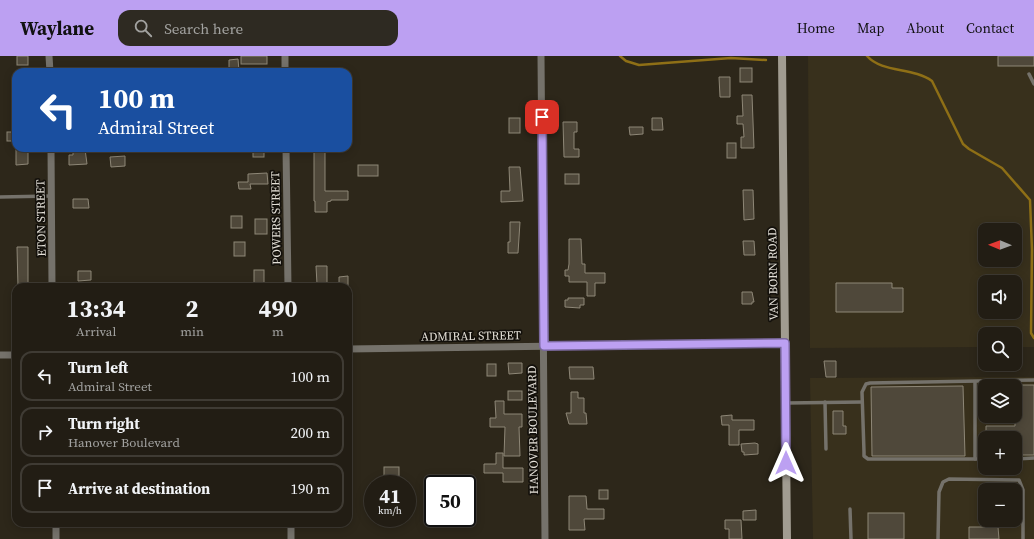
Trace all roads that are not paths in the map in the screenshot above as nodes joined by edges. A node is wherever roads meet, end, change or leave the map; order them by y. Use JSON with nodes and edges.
{"nodes":[{"id":1,"x":49,"y":56,"type":"edge"},
{"id":2,"x":284,"y":56,"type":"edge"},
{"id":3,"x":541,"y":56,"type":"edge"},
{"id":4,"x":782,"y":56,"type":"edge"},
{"id":5,"x":50,"y":68,"type":"edge"},
{"id":6,"x":285,"y":68,"type":"edge"},
{"id":7,"x":1029,"y":74,"type":"dead end"},
{"id":8,"x":1034,"y":84,"type":"edge"},
{"id":9,"x":51,"y":152,"type":"edge"},
{"id":10,"x":286,"y":152,"type":"edge"},
{"id":11,"x":51,"y":196,"type":"junction"},
{"id":12,"x":0,"y":197,"type":"edge"},
{"id":13,"x":52,"y":283,"type":"edge"},
{"id":14,"x":288,"y":283,"type":"edge"},
{"id":15,"x":785,"y":343,"type":"junction"},
{"id":16,"x":544,"y":346,"type":"junction"},
{"id":17,"x":352,"y":349,"type":"edge"},
{"id":18,"x":0,"y":355,"type":"edge"},
{"id":19,"x":12,"y":355,"type":"edge"},
{"id":20,"x":1034,"y":380,"type":"edge"},
{"id":21,"x":975,"y":382,"type":"junction"},
{"id":22,"x":825,"y":402,"type":"junction"},
{"id":23,"x":862,"y":402,"type":"junction"},
{"id":24,"x":786,"y":403,"type":"junction"},
{"id":25,"x":826,"y":449,"type":"dead end"},
{"id":26,"x":1034,"y":458,"type":"edge"},
{"id":27,"x":974,"y":459,"type":"junction"},
{"id":28,"x":978,"y":459,"type":"edge"},
{"id":29,"x":1022,"y":459,"type":"edge"},
{"id":30,"x":850,"y":509,"type":"dead end"},
{"id":31,"x":56,"y":527,"type":"edge"},
{"id":32,"x":291,"y":527,"type":"edge"},
{"id":33,"x":56,"y":539,"type":"edge"},
{"id":34,"x":291,"y":539,"type":"edge"},
{"id":35,"x":545,"y":539,"type":"edge"},
{"id":36,"x":787,"y":539,"type":"edge"},
{"id":37,"x":851,"y":539,"type":"edge"},
{"id":38,"x":938,"y":539,"type":"edge"},
{"id":39,"x":1023,"y":539,"type":"edge"}],
"edges":[{"from":1,"to":5,"type":"street"},
{"from":2,"to":6,"type":"street"},
{"from":3,"to":16,"type":"street","name":"HANOVER BOULEVARD"},
{"from":4,"to":15,"type":"main road","name":"VAN BORN ROAD"},
{"from":7,"to":8,"type":"lane"},
{"from":9,"to":11,"type":"street","name":"ETON STREET"},
{"from":10,"to":14,"type":"street","name":"POWERS STREET"},
{"from":11,"to":12,"type":"lane"},
{"from":11,"to":13,"type":"street","name":"ETON STREET"},
{"from":15,"to":16,"type":"street","name":"ADMIRAL STREET"},
{"from":15,"to":24,"type":"main road","name":"VAN BORN ROAD"},
{"from":16,"to":17,"type":"street","name":"ADMIRAL STREET"},
{"from":16,"to":35,"type":"street","name":"HANOVER BOULEVARD"},
{"from":18,"to":19,"type":"street"},
{"from":20,"to":21,"type":"lane"},
{"from":21,"to":23,"type":"lane"},
{"from":21,"to":27,"type":"lane"},
{"from":22,"to":23,"type":"lane"},
{"from":22,"to":24,"type":"lane"},
{"from":22,"to":25,"type":"lane"},
{"from":23,"to":27,"type":"lane"},
{"from":24,"to":36,"type":"main road","name":"VAN BORN ROAD"},
{"from":26,"to":29,"type":"lane"},
{"from":27,"to":28,"type":"lane"},
{"from":30,"to":37,"type":"lane"},
{"from":31,"to":33,"type":"street"},
{"from":32,"to":34,"type":"street"},
{"from":38,"to":39,"type":"lane"}]}
